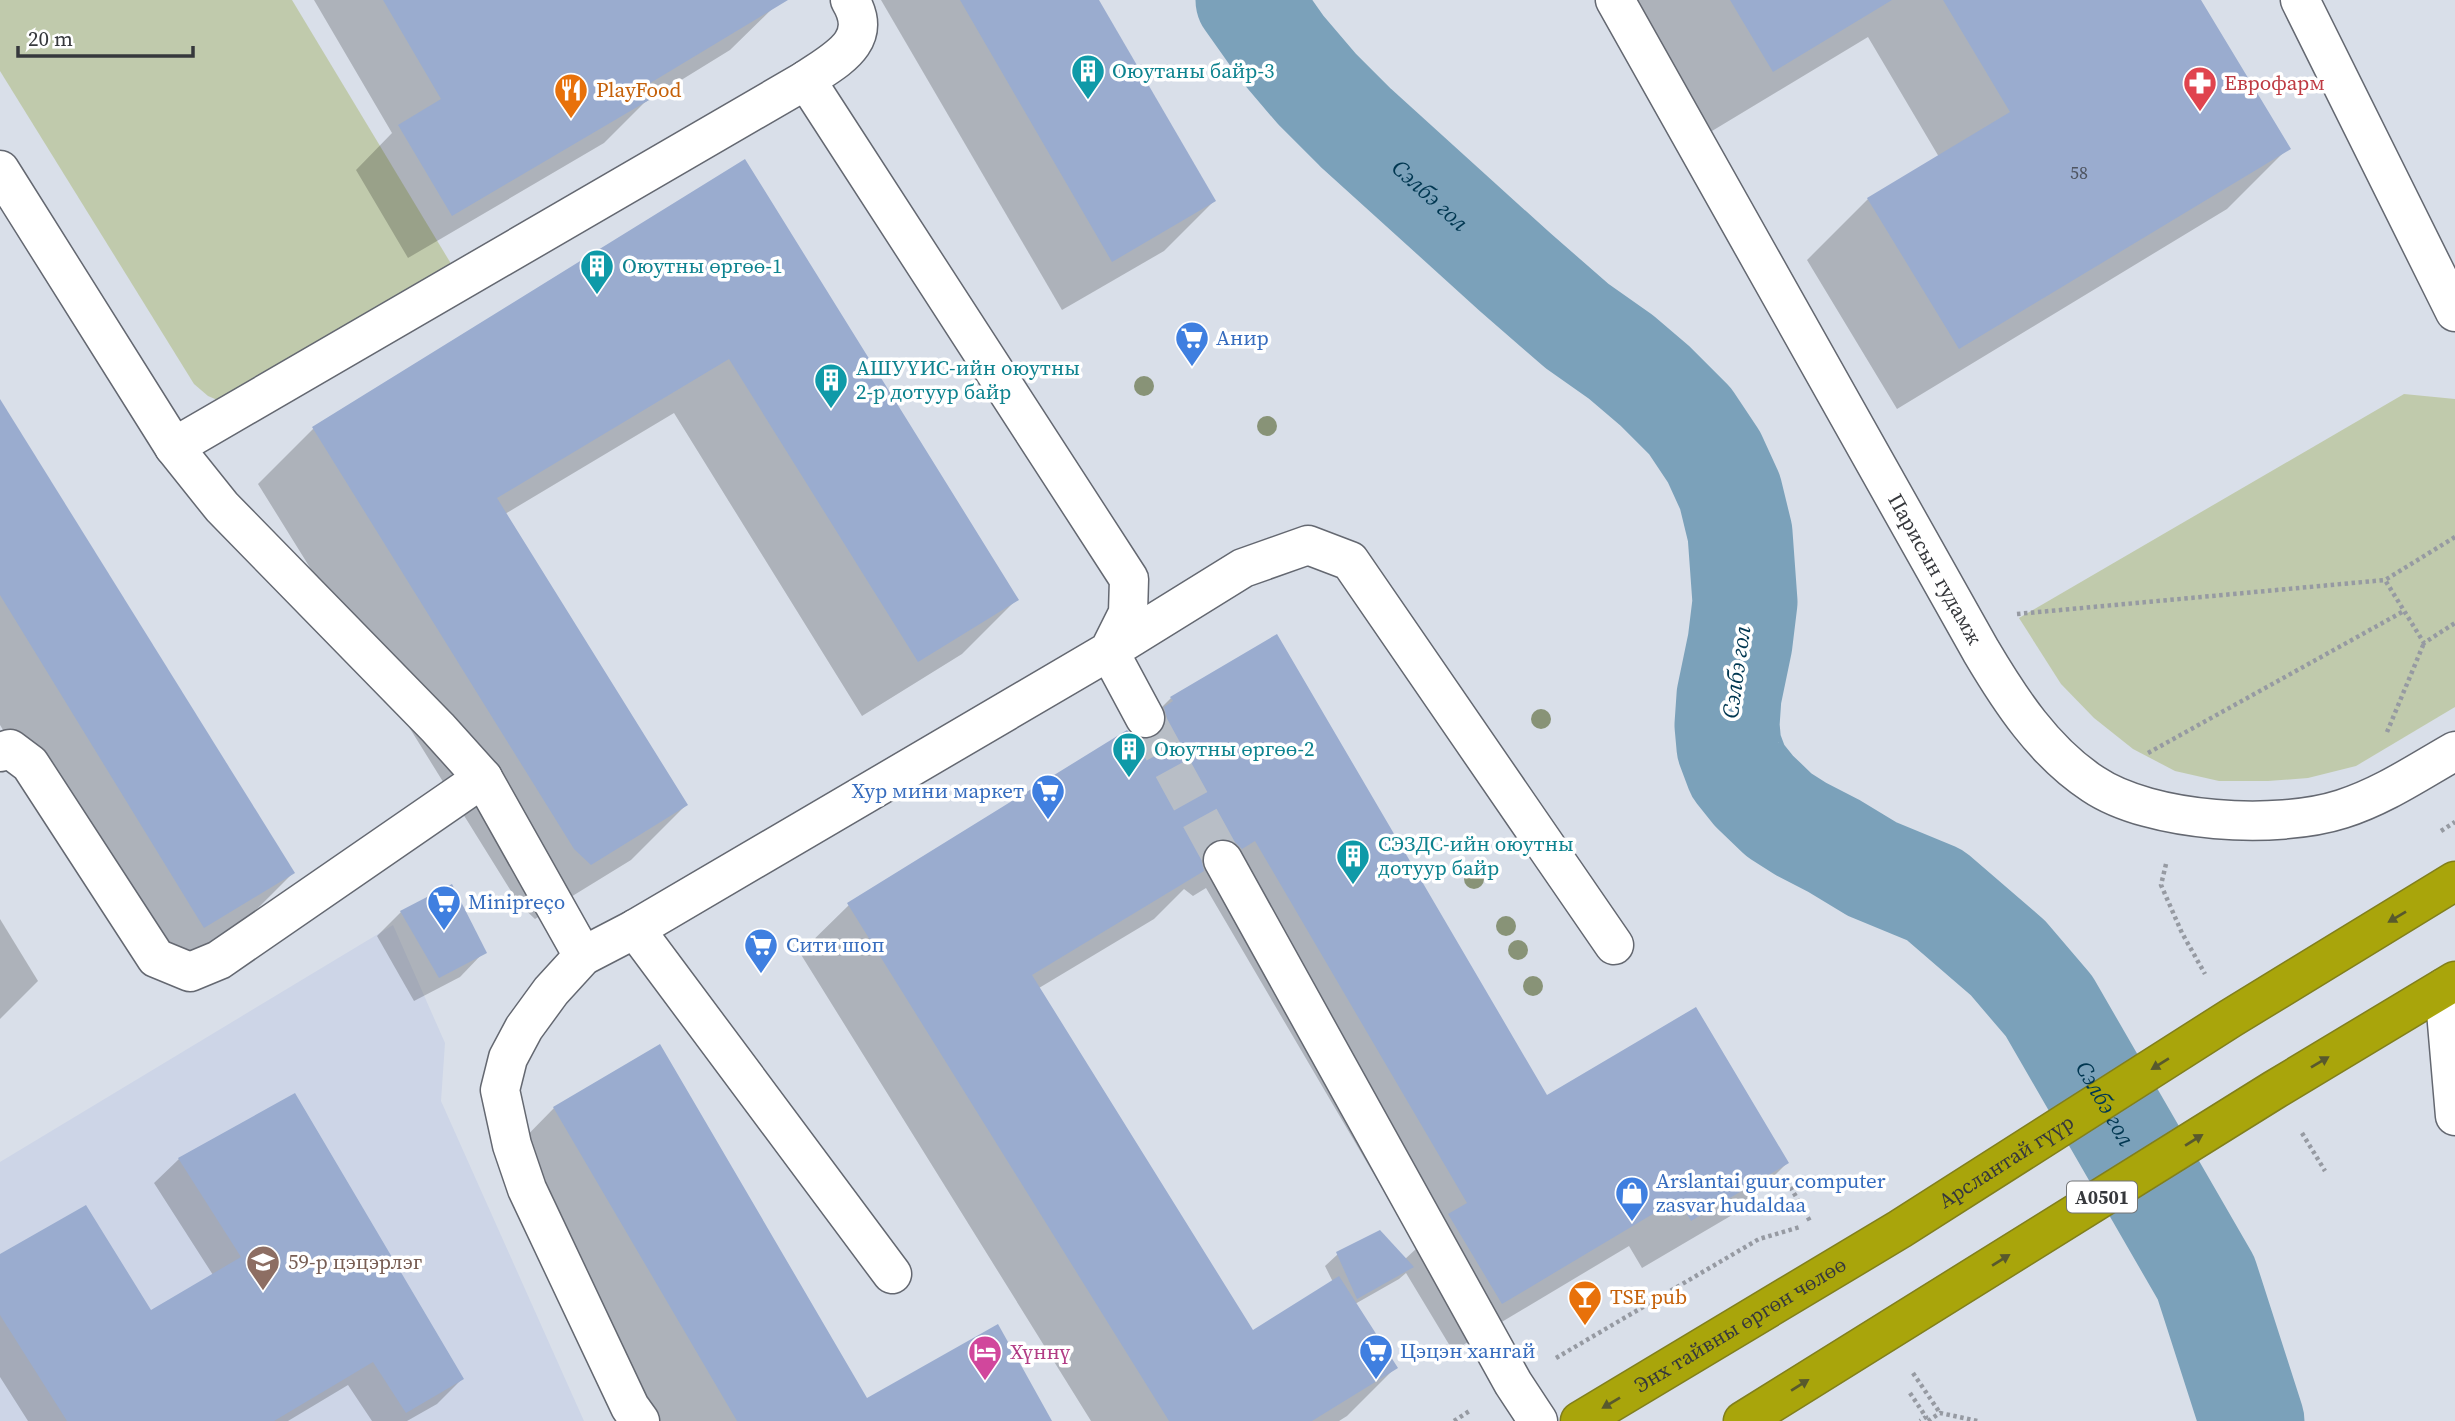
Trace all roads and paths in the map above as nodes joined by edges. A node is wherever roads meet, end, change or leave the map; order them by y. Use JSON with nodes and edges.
{"nodes":[{"id":1,"x":850,"y":0,"type":"edge"},
{"id":2,"x":1615,"y":0,"type":"edge"},
{"id":3,"x":2300,"y":0,"type":"edge"},
{"id":4,"x":806,"y":80,"type":"junction"},
{"id":5,"x":0,"y":170,"type":"edge"},
{"id":6,"x":2455,"y":312,"type":"edge"},
{"id":7,"x":174,"y":447,"type":"junction"},
{"id":8,"x":2455,"y":537,"type":"edge"},
{"id":9,"x":2385,"y":580,"type":"junction"},
{"id":10,"x":2404,"y":611,"type":"junction"},
{"id":11,"x":2016,"y":614,"type":"dead end"},
{"id":12,"x":2455,"y":623,"type":"edge"},
{"id":13,"x":2424,"y":643,"type":"junction"},
{"id":14,"x":1109,"y":651,"type":"junction"},
{"id":15,"x":1145,"y":718,"type":"tunnel mouth"},
{"id":16,"x":2383,"y":741,"type":"dead end"},
{"id":17,"x":3,"y":744,"type":"edge"},
{"id":18,"x":2455,"y":751,"type":"edge"},
{"id":19,"x":2146,"y":754,"type":"dead end"},
{"id":20,"x":483,"y":778,"type":"junction"},
{"id":21,"x":2178,"y":814,"type":"junction"},
{"id":22,"x":1223,"y":860,"type":"tunnel mouth"},
{"id":23,"x":2455,"y":881,"type":"edge"},
{"id":24,"x":635,"y":929,"type":"junction"},
{"id":25,"x":1614,"y":945,"type":"dead end"},
{"id":26,"x":583,"y":956,"type":"junction"},
{"id":27,"x":2209,"y":981,"type":"dead end"},
{"id":28,"x":2450,"y":985,"type":"edge"},
{"id":29,"x":2455,"y":1116,"type":"edge"},
{"id":30,"x":2300,"y":1130,"type":"dead end"},
{"id":31,"x":2325,"y":1171,"type":"dead end"},
{"id":32,"x":1787,"y":1181,"type":"dead end"},
{"id":33,"x":1821,"y":1219,"type":"dead end"},
{"id":34,"x":1812,"y":1224,"type":"junction"},
{"id":35,"x":1900,"y":1229,"type":"joint"},
{"id":36,"x":892,"y":1274,"type":"dead end"},
{"id":37,"x":1912,"y":1371,"type":"dead end"},
{"id":38,"x":1513,"y":1383,"type":"junction"},
{"id":39,"x":1910,"y":1394,"type":"dead end"},
{"id":40,"x":1940,"y":1413,"type":"junction"},
{"id":41,"x":640,"y":1421,"type":"edge"},
{"id":42,"x":1454,"y":1421,"type":"edge"},
{"id":43,"x":1538,"y":1421,"type":"edge"},
{"id":44,"x":1580,"y":1421,"type":"edge"},
{"id":45,"x":1743,"y":1421,"type":"edge"},
{"id":46,"x":1920,"y":1421,"type":"edge"},
{"id":47,"x":1928,"y":1421,"type":"edge"},
{"id":48,"x":1978,"y":1421,"type":"edge"}],
"edges":[{"from":1,"to":4,"type":"street"},
{"from":2,"to":21,"type":"street","name":"Парисын гудамж"},
{"from":3,"to":6,"type":"street"},
{"from":4,"to":7,"type":"street"},
{"from":4,"to":14,"type":"street"},
{"from":5,"to":7,"type":"street"},
{"from":7,"to":20,"type":"street"},
{"from":8,"to":9,"type":"path"},
{"from":9,"to":10,"type":"path"},
{"from":9,"to":11,"type":"path"},
{"from":10,"to":13,"type":"path"},
{"from":10,"to":19,"type":"path"},
{"from":12,"to":13,"type":"path"},
{"from":13,"to":16,"type":"path"},
{"from":14,"to":15,"type":"street"},
{"from":14,"to":24,"type":"street"},
{"from":14,"to":25,"type":"street"},
{"from":17,"to":20,"type":"street"},
{"from":18,"to":21,"type":"street","name":"Парисын гудамж"},
{"from":20,"to":26,"type":"street"},
{"from":21,"to":27,"type":"path"},
{"from":22,"to":38,"type":"street"},
{"from":23,"to":35,"type":"highway","name":"Арслантай гүүр","one_way":true},
{"from":24,"to":26,"type":"street"},
{"from":24,"to":36,"type":"street"},
{"from":26,"to":41,"type":"street"},
{"from":28,"to":29,"type":"street"},
{"from":45,"to":28,"type":"highway","number":"A0501","one_way":true},
{"from":30,"to":31,"type":"path"},
{"from":32,"to":34,"type":"path"},
{"from":33,"to":34,"type":"path"},
{"from":34,"to":38,"type":"path"},
{"from":35,"to":44,"type":"highway","name":"Энх тайвны өргөн чөлөө","one_way":true},
{"from":37,"to":40,"type":"path"},
{"from":38,"to":42,"type":"path"},
{"from":38,"to":43,"type":"street"},
{"from":39,"to":46,"type":"path"},
{"from":40,"to":47,"type":"path"},
{"from":40,"to":48,"type":"path"}]}
